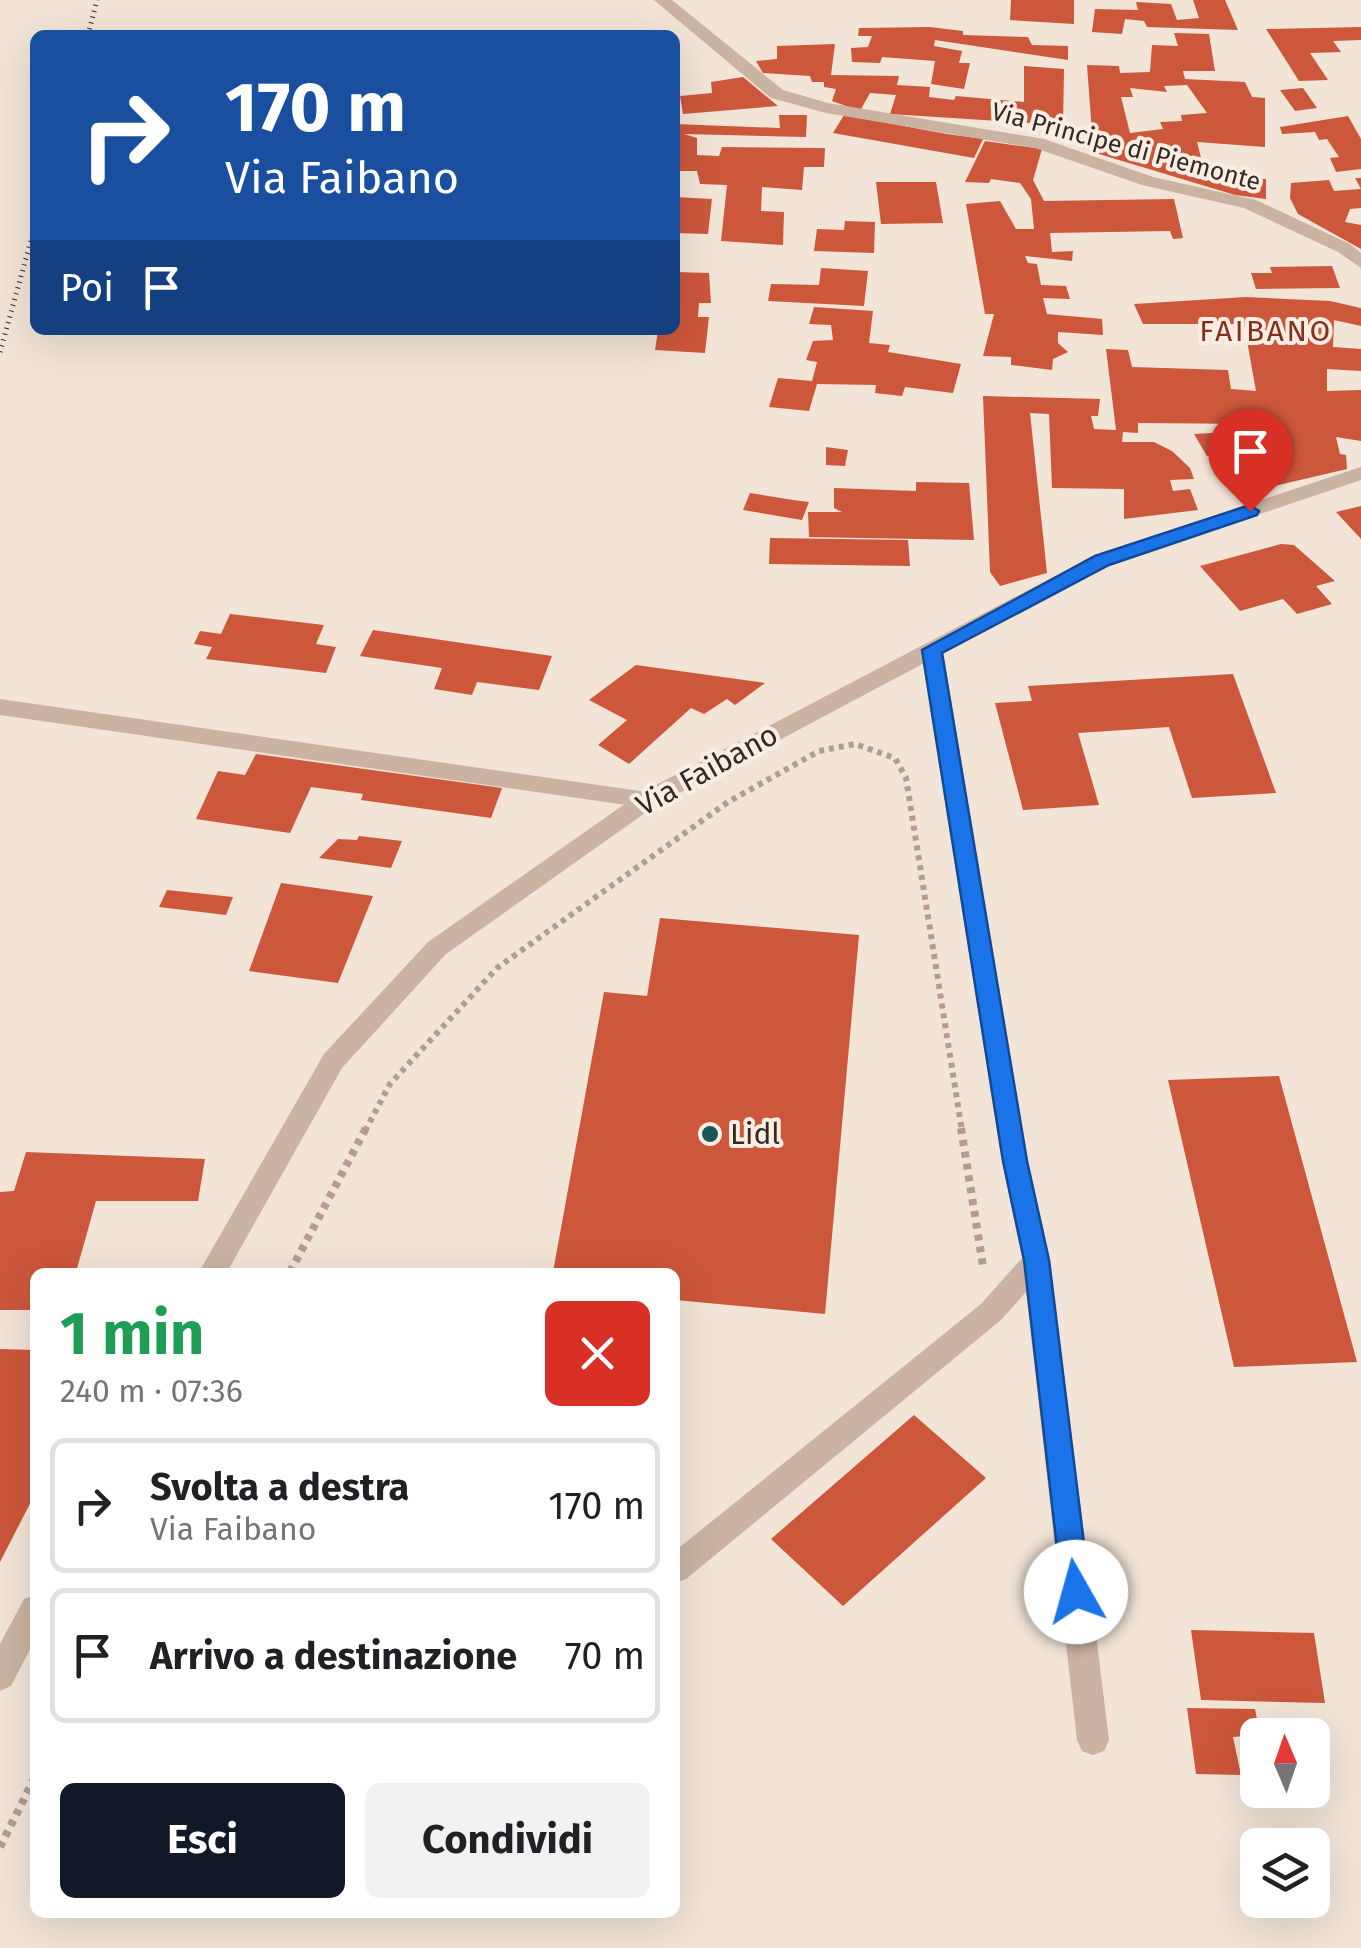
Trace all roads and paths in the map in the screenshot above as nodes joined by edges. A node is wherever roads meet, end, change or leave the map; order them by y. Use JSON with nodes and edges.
{"nodes":[{"id":1,"x":662,"y":0,"type":"edge"},
{"id":2,"x":1361,"y":262,"type":"edge"},
{"id":3,"x":1361,"y":474,"type":"edge"},
{"id":4,"x":932,"y":650,"type":"junction"},
{"id":5,"x":0,"y":707,"type":"edge"},
{"id":6,"x":646,"y":800,"type":"junction"},
{"id":7,"x":1036,"y":1260,"type":"junction"},
{"id":8,"x":216,"y":1268,"type":"edge"},
{"id":9,"x":292,"y":1268,"type":"edge"},
{"id":10,"x":990,"y":1312,"type":"junction"},
{"id":11,"x":680,"y":1566,"type":"edge"},
{"id":12,"x":30,"y":1622,"type":"edge"},
{"id":13,"x":15,"y":1661,"type":"edge"},
{"id":14,"x":1094,"y":1740,"type":"dead end"},
{"id":15,"x":30,"y":1787,"type":"edge"},
{"id":16,"x":0,"y":1847,"type":"edge"}],
"edges":[{"from":1,"to":2,"type":"street","name":"Via Principe di Piemonte"},
{"from":3,"to":4,"type":"street","name":"Via Faibano"},
{"from":4,"to":6,"type":"street","name":"Via Faibano"},
{"from":4,"to":7,"type":"street"},
{"from":5,"to":6,"type":"street"},
{"from":6,"to":8,"type":"street","name":"Via Faibano"},
{"from":7,"to":10,"type":"street"},
{"from":7,"to":14,"type":"street"},
{"from":9,"to":10,"type":"path"},
{"from":10,"to":11,"type":"street"},
{"from":12,"to":13,"type":"street"},
{"from":15,"to":16,"type":"path"}]}
